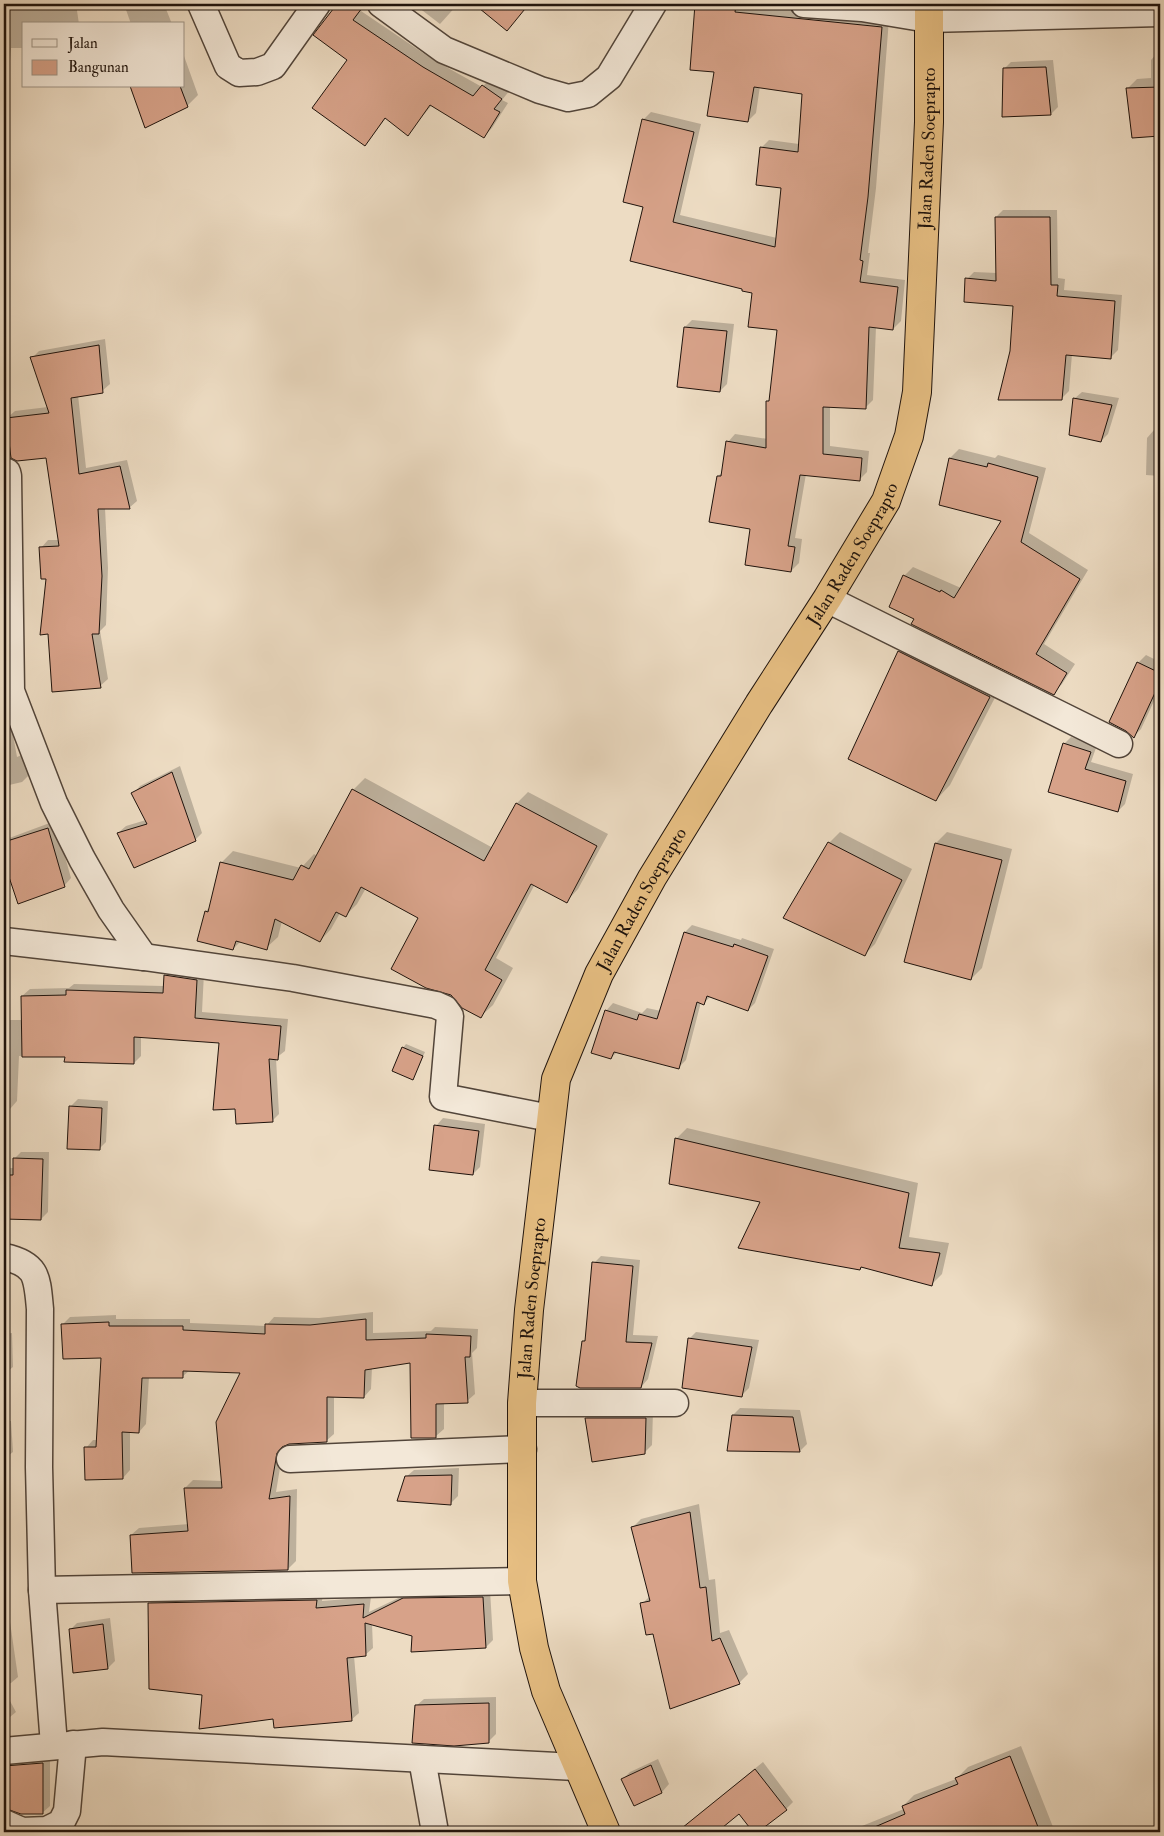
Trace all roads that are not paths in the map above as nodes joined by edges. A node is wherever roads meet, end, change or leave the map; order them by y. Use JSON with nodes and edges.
{"nodes":[{"id":1,"x":201,"y":4,"type":"edge"},
{"id":2,"x":317,"y":4,"type":"edge"},
{"id":3,"x":381,"y":4,"type":"edge"},
{"id":4,"x":653,"y":4,"type":"edge"},
{"id":5,"x":804,"y":4,"type":"edge"},
{"id":6,"x":928,"y":11,"type":"edge"},
{"id":7,"x":1160,"y":13,"type":"edge"},
{"id":8,"x":4,"y":472,"type":"edge"},
{"id":9,"x":828,"y":599,"type":"junction"},
{"id":10,"x":1119,"y":744,"type":"dead end"},
{"id":11,"x":4,"y":941,"type":"edge"},
{"id":12,"x":144,"y":957,"type":"junction"},
{"id":13,"x":550,"y":1118,"type":"junction"},
{"id":14,"x":4,"y":1257,"type":"edge"},
{"id":15,"x":522,"y":1403,"type":"junction"},
{"id":16,"x":675,"y":1403,"type":"dead end"},
{"id":17,"x":523,"y":1449,"type":"junction"},
{"id":18,"x":290,"y":1458,"type":"dead end"},
{"id":19,"x":522,"y":1581,"type":"junction"},
{"id":20,"x":42,"y":1590,"type":"junction"},
{"id":21,"x":64,"y":1744,"type":"junction"},
{"id":22,"x":4,"y":1752,"type":"edge"},
{"id":23,"x":422,"y":1758,"type":"junction"},
{"id":24,"x":576,"y":1767,"type":"junction"},
{"id":25,"x":4,"y":1823,"type":"edge"},
{"id":26,"x":435,"y":1832,"type":"edge"},
{"id":27,"x":606,"y":1832,"type":"edge"}],
"edges":[{"from":1,"to":2,"type":"street"},
{"from":3,"to":4,"type":"street"},
{"from":5,"to":6,"type":"street"},
{"from":6,"to":7,"type":"street"},
{"from":6,"to":9,"type":"highway","name":"Jalan Raden Soeprapto"},
{"from":8,"to":12,"type":"street"},
{"from":9,"to":10,"type":"street"},
{"from":9,"to":13,"type":"highway","name":"Jalan Raden Soeprapto"},
{"from":11,"to":12,"type":"street"},
{"from":12,"to":13,"type":"street"},
{"from":13,"to":15,"type":"highway","name":"Jalan Raden Soeprapto"},
{"from":14,"to":20,"type":"street"},
{"from":15,"to":16,"type":"street"},
{"from":15,"to":17,"type":"highway","name":"Jalan Raden Soeprapto"},
{"from":17,"to":18,"type":"street"},
{"from":17,"to":19,"type":"highway","name":"Jalan Raden Soeprapto"},
{"from":19,"to":20,"type":"street"},
{"from":19,"to":24,"type":"highway","name":"Jalan Raden Soeprapto"},
{"from":20,"to":21,"type":"street"},
{"from":21,"to":22,"type":"street"},
{"from":21,"to":23,"type":"street"},
{"from":21,"to":25,"type":"street"},
{"from":23,"to":24,"type":"street"},
{"from":23,"to":26,"type":"street"},
{"from":24,"to":27,"type":"highway","name":"Jalan Raden Soeprapto"}]}
